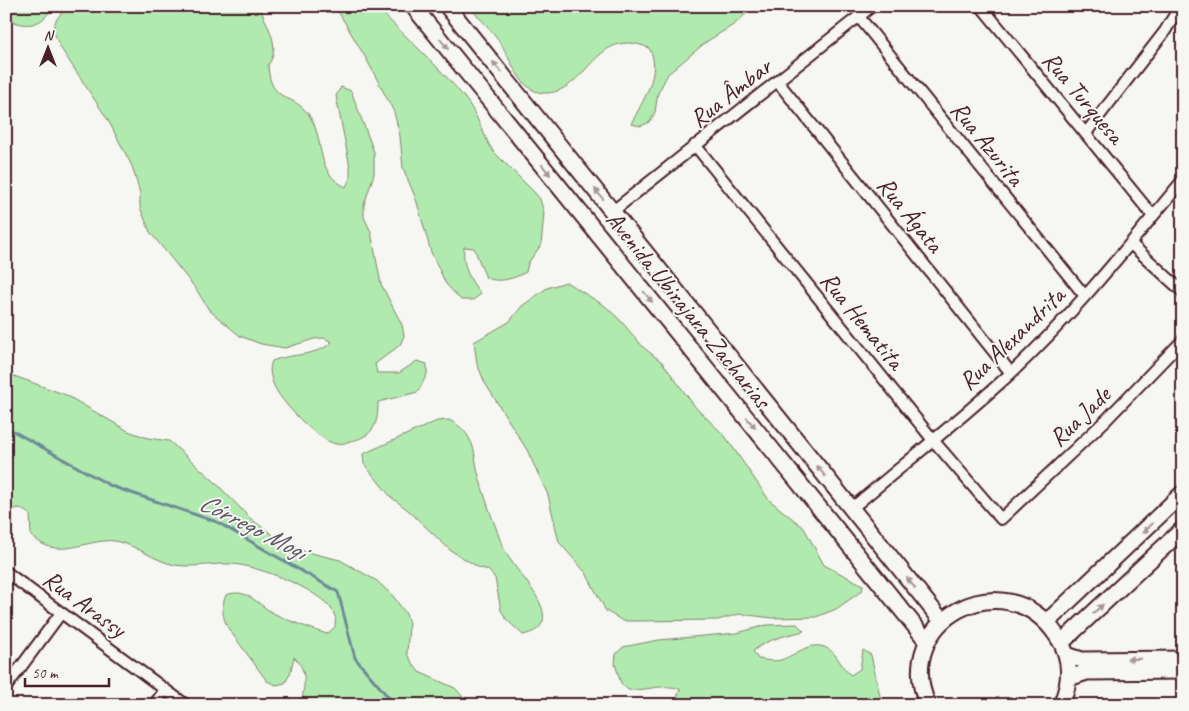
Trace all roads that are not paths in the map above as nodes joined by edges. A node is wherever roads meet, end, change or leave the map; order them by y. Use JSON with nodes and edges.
{"nodes":[{"id":1,"x":413,"y":6,"type":"edge"},
{"id":2,"x":447,"y":6,"type":"edge"},
{"id":3,"x":872,"y":6,"type":"edge"},
{"id":4,"x":981,"y":6,"type":"edge"},
{"id":5,"x":1180,"y":6,"type":"edge"},
{"id":6,"x":859,"y":17,"type":"junction"},
{"id":7,"x":778,"y":82,"type":"junction"},
{"id":8,"x":1086,"y":133,"type":"junction"},
{"id":9,"x":696,"y":145,"type":"junction"},
{"id":10,"x":1183,"y":180,"type":"edge"},
{"id":11,"x":613,"y":211,"type":"junction"},
{"id":12,"x":1153,"y":216,"type":"junction"},
{"id":13,"x":1131,"y":244,"type":"junction"},
{"id":14,"x":1183,"y":292,"type":"edge"},
{"id":15,"x":1085,"y":296,"type":"junction"},
{"id":16,"x":1183,"y":340,"type":"edge"},
{"id":17,"x":1011,"y":373,"type":"junction"},
{"id":18,"x":933,"y":440,"type":"junction"},
{"id":19,"x":1183,"y":493,"type":"edge"},
{"id":20,"x":851,"y":509,"type":"junction"},
{"id":21,"x":1001,"y":518,"type":"joint"},
{"id":22,"x":1183,"y":529,"type":"edge"},
{"id":23,"x":6,"y":572,"type":"edge"},
{"id":24,"x":61,"y":613,"type":"junction"},
{"id":25,"x":942,"y":621,"type":"junction"},
{"id":26,"x":1048,"y":621,"type":"junction"},
{"id":27,"x":927,"y":641,"type":"junction"},
{"id":28,"x":1064,"y":648,"type":"junction"},
{"id":29,"x":1183,"y":659,"type":"edge"},
{"id":30,"x":1183,"y":671,"type":"edge"},
{"id":31,"x":1069,"y":678,"type":"junction"},
{"id":32,"x":6,"y":687,"type":"edge"},
{"id":33,"x":165,"y":690,"type":"junction"},
{"id":34,"x":154,"y":705,"type":"edge"},
{"id":35,"x":186,"y":705,"type":"edge"},
{"id":36,"x":928,"y":705,"type":"edge"},
{"id":37,"x":1062,"y":705,"type":"edge"}],
"edges":[{"from":1,"to":27,"type":"main road","name":"Avenida Ubirajara Zacharias","one_way":true},
{"from":11,"to":2,"type":"main road","name":"Avenida Ubirajara Zacharias","one_way":true},
{"from":3,"to":6,"type":"street","name":"Rua Âmbar"},
{"from":4,"to":8,"type":"street","name":"Rua Turquesa"},
{"from":5,"to":8,"type":"street"},
{"from":6,"to":7,"type":"street","name":"Rua Âmbar"},
{"from":6,"to":15,"type":"street","name":"Rua Azurita"},
{"from":7,"to":9,"type":"street","name":"Rua Âmbar"},
{"from":7,"to":17,"type":"street","name":"Rua Ágata"},
{"from":8,"to":12,"type":"street","name":"Rua Turquesa"},
{"from":9,"to":11,"type":"street","name":"Rua Âmbar"},
{"from":9,"to":18,"type":"street","name":"Rua Hematita"},
{"from":10,"to":12,"type":"street","name":"Rua Alexandrita"},
{"from":20,"to":11,"type":"main road","name":"Avenida Ubirajara Zacharias","one_way":true},
{"from":12,"to":13,"type":"street","name":"Rua Alexandrita"},
{"from":13,"to":14,"type":"street"},
{"from":13,"to":15,"type":"street","name":"Rua Alexandrita"},
{"from":15,"to":17,"type":"street","name":"Rua Alexandrita"},
{"from":16,"to":21,"type":"street","name":"Rua Jade"},
{"from":17,"to":18,"type":"street","name":"Rua Alexandrita"},
{"from":18,"to":20,"type":"street","name":"Rua Alexandrita"},
{"from":18,"to":21,"type":"street","name":"Rua Hematita"},
{"from":19,"to":26,"type":"main road","one_way":true},
{"from":25,"to":20,"type":"main road","name":"Avenida Ubirajara Zacharias","one_way":true},
{"from":28,"to":22,"type":"main road","one_way":true},
{"from":23,"to":24,"type":"street","name":"Rua Arassy"},
{"from":24,"to":32,"type":"street"},
{"from":24,"to":33,"type":"street","name":"Rua Arassy"},
{"from":25,"to":26,"type":"main road"},
{"from":25,"to":27,"type":"main road"},
{"from":26,"to":28,"type":"main road"},
{"from":27,"to":36,"type":"main road"},
{"from":29,"to":28,"type":"main road","one_way":true},
{"from":28,"to":31,"type":"main road"},
{"from":30,"to":31,"type":"main road"},
{"from":31,"to":37,"type":"main road"},
{"from":33,"to":34,"type":"street"},
{"from":33,"to":35,"type":"street","name":"Rua Arassy"}]}
